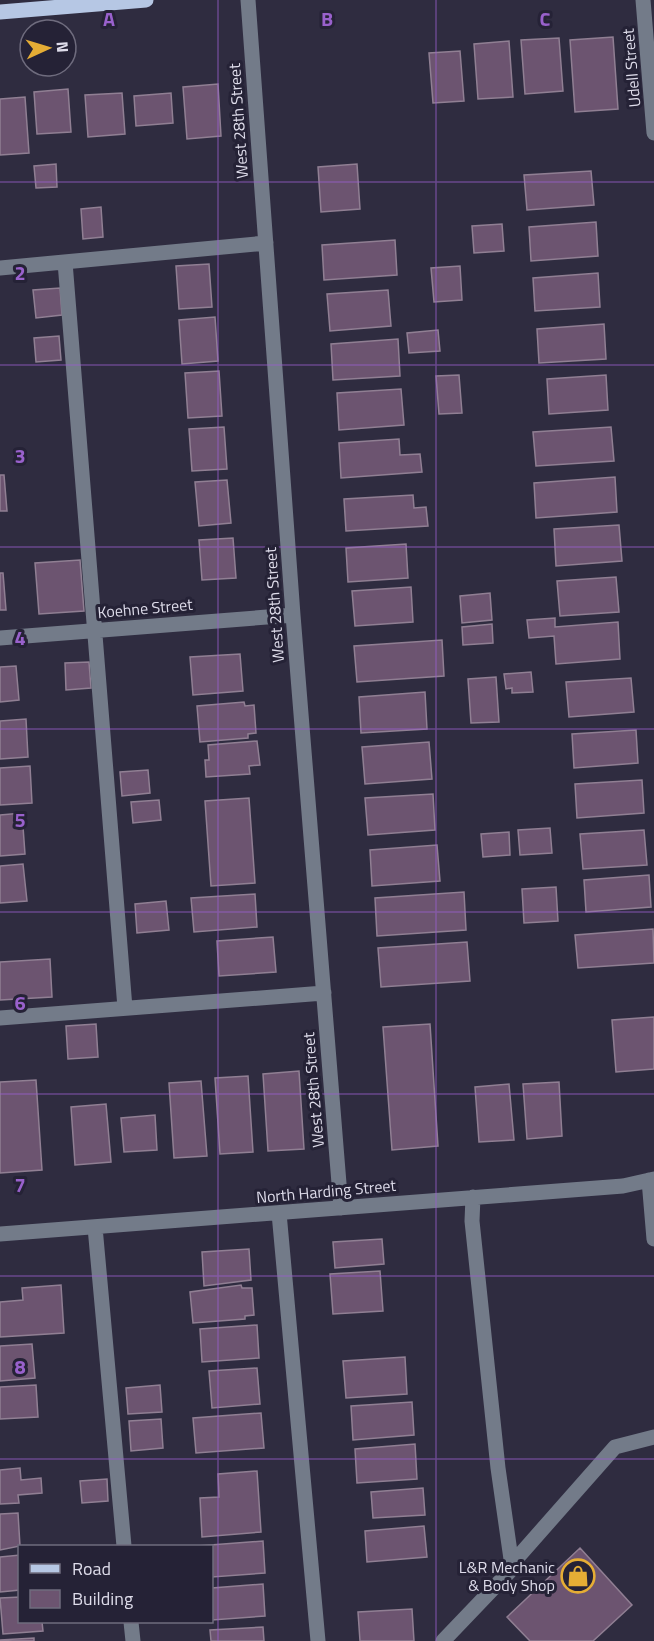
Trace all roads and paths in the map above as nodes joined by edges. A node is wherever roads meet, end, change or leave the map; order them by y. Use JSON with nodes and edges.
{"nodes":[{"id":1,"x":146,"y":0,"type":"edge"},
{"id":2,"x":248,"y":0,"type":"edge"},
{"id":3,"x":643,"y":0,"type":"edge"},
{"id":4,"x":0,"y":12,"type":"edge"},
{"id":5,"x":654,"y":133,"type":"edge"},
{"id":6,"x":266,"y":243,"type":"junction"},
{"id":7,"x":65,"y":261,"type":"junction"},
{"id":8,"x":0,"y":267,"type":"edge"},
{"id":9,"x":293,"y":615,"type":"junction"},
{"id":10,"x":95,"y":631,"type":"junction"},
{"id":11,"x":0,"y":638,"type":"edge"},
{"id":12,"x":324,"y":993,"type":"junction"},
{"id":13,"x":125,"y":1008,"type":"junction"},
{"id":14,"x":0,"y":1018,"type":"edge"},
{"id":15,"x":651,"y":1179,"type":"edge"},
{"id":16,"x":473,"y":1197,"type":"junction"},
{"id":17,"x":341,"y":1208,"type":"junction"},
{"id":18,"x":279,"y":1213,"type":"junction"},
{"id":19,"x":95,"y":1227,"type":"junction"},
{"id":20,"x":0,"y":1234,"type":"edge"},
{"id":21,"x":654,"y":1239,"type":"edge"},
{"id":22,"x":654,"y":1437,"type":"edge"},
{"id":23,"x":124,"y":1545,"type":"edge"},
{"id":24,"x":510,"y":1566,"type":"junction"},
{"id":25,"x":131,"y":1623,"type":"edge"},
{"id":26,"x":133,"y":1641,"type":"edge"},
{"id":27,"x":318,"y":1641,"type":"edge"},
{"id":28,"x":443,"y":1641,"type":"edge"}],
"edges":[{"from":1,"to":4,"type":"main road"},
{"from":2,"to":6,"type":"street","name":"West 28th Street"},
{"from":3,"to":5,"type":"street","name":"Udell Street"},
{"from":6,"to":7,"type":"street"},
{"from":6,"to":9,"type":"street","name":"West 28th Street"},
{"from":7,"to":8,"type":"street"},
{"from":7,"to":10,"type":"street"},
{"from":9,"to":10,"type":"street","name":"Koehne Street"},
{"from":9,"to":12,"type":"street","name":"West 28th Street"},
{"from":10,"to":11,"type":"street","name":"Koehne Street"},
{"from":10,"to":13,"type":"street"},
{"from":12,"to":13,"type":"street"},
{"from":12,"to":17,"type":"street","name":"West 28th Street"},
{"from":13,"to":14,"type":"street"},
{"from":15,"to":16,"type":"street","name":"North Harding Street"},
{"from":15,"to":21,"type":"street"},
{"from":16,"to":17,"type":"street","name":"North Harding Street"},
{"from":16,"to":24,"type":"street"},
{"from":17,"to":18,"type":"street","name":"North Harding Street"},
{"from":18,"to":19,"type":"street","name":"North Harding Street"},
{"from":18,"to":27,"type":"street"},
{"from":19,"to":20,"type":"street","name":"North Harding Street"},
{"from":19,"to":23,"type":"street"},
{"from":22,"to":24,"type":"street"},
{"from":24,"to":28,"type":"street"},
{"from":25,"to":26,"type":"street"}]}
